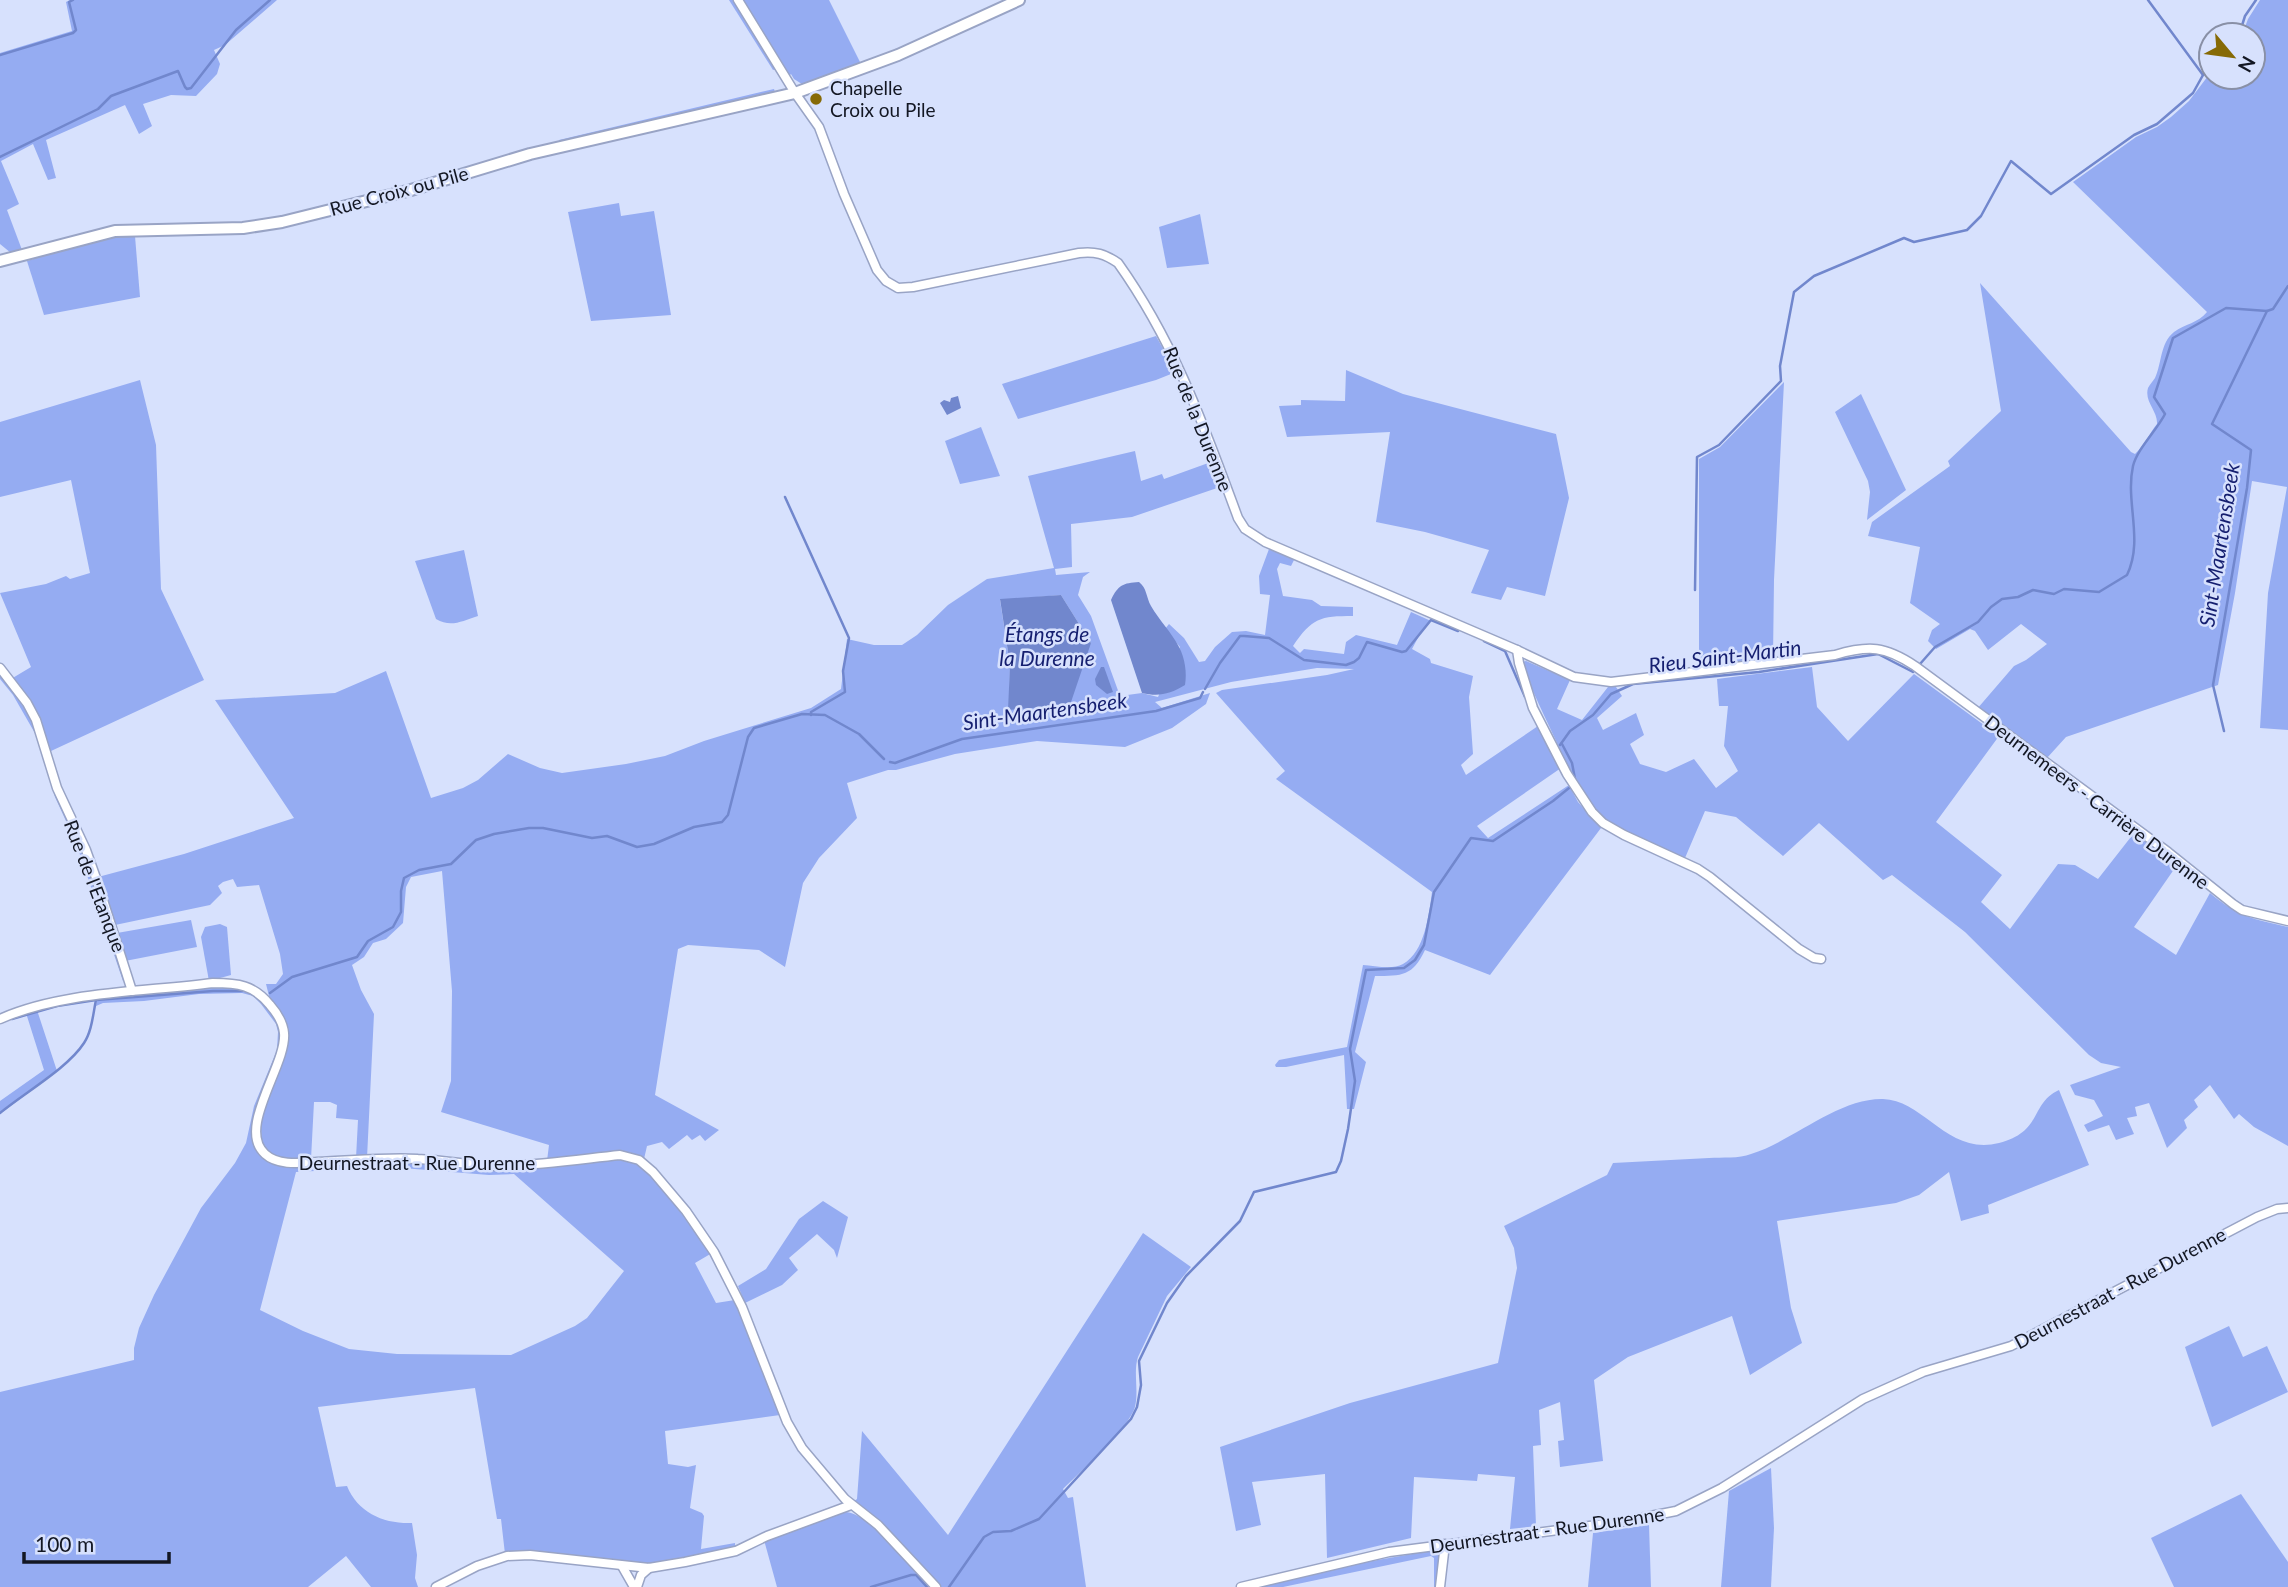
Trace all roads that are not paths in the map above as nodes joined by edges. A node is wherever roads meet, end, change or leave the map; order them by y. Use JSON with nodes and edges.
{"nodes":[{"id":1,"x":738,"y":0,"type":"edge"},
{"id":2,"x":1019,"y":0,"type":"edge"},
{"id":3,"x":795,"y":93,"type":"junction"},
{"id":4,"x":0,"y":261,"type":"edge"},
{"id":5,"x":1517,"y":650,"type":"junction"},
{"id":6,"x":1915,"y":666,"type":"joint"},
{"id":7,"x":0,"y":668,"type":"edge"},
{"id":8,"x":2288,"y":921,"type":"edge"},
{"id":9,"x":1821,"y":960,"type":"dead end"},
{"id":10,"x":132,"y":990,"type":"junction"},
{"id":11,"x":0,"y":1019,"type":"edge"},
{"id":12,"x":2288,"y":1208,"type":"edge"},
{"id":13,"x":851,"y":1505,"type":"junction"},
{"id":14,"x":1445,"y":1544,"type":"junction"},
{"id":15,"x":622,"y":1566,"type":"junction"},
{"id":16,"x":649,"y":1568,"type":"junction"},
{"id":17,"x":436,"y":1587,"type":"edge"},
{"id":18,"x":636,"y":1587,"type":"edge"},
{"id":19,"x":936,"y":1587,"type":"edge"},
{"id":20,"x":1241,"y":1587,"type":"edge"},
{"id":21,"x":1440,"y":1587,"type":"edge"}],
"edges":[{"from":1,"to":3,"type":"street"},
{"from":2,"to":3,"type":"street","name":"Rue Croix ou Pile"},
{"from":3,"to":4,"type":"street","name":"Rue Croix ou Pile"},
{"from":3,"to":5,"type":"street","name":"Rue de la Durenne"},
{"from":5,"to":6,"type":"street","name":"Rue de la Durenne"},
{"from":5,"to":9,"type":"street"},
{"from":6,"to":8,"type":"street","name":"Deurnemeers - Carrière Durenne"},
{"from":7,"to":10,"type":"street","name":"Rue de l'Etanque"},
{"from":10,"to":11,"type":"street"},
{"from":10,"to":13,"type":"street","name":"Deurnestraat - Rue Durenne"},
{"from":12,"to":14,"type":"street","name":"Deurnestraat - Rue Durenne"},
{"from":13,"to":16,"type":"street"},
{"from":13,"to":19,"type":"street","name":"Deurnestraat - Rue Durenne"},
{"from":14,"to":20,"type":"street","name":"Deurnestraat - Rue Durenne"},
{"from":14,"to":21,"type":"street"},
{"from":15,"to":16,"type":"street"},
{"from":15,"to":17,"type":"street"},
{"from":15,"to":18,"type":"street"},
{"from":16,"to":18,"type":"street"}]}
